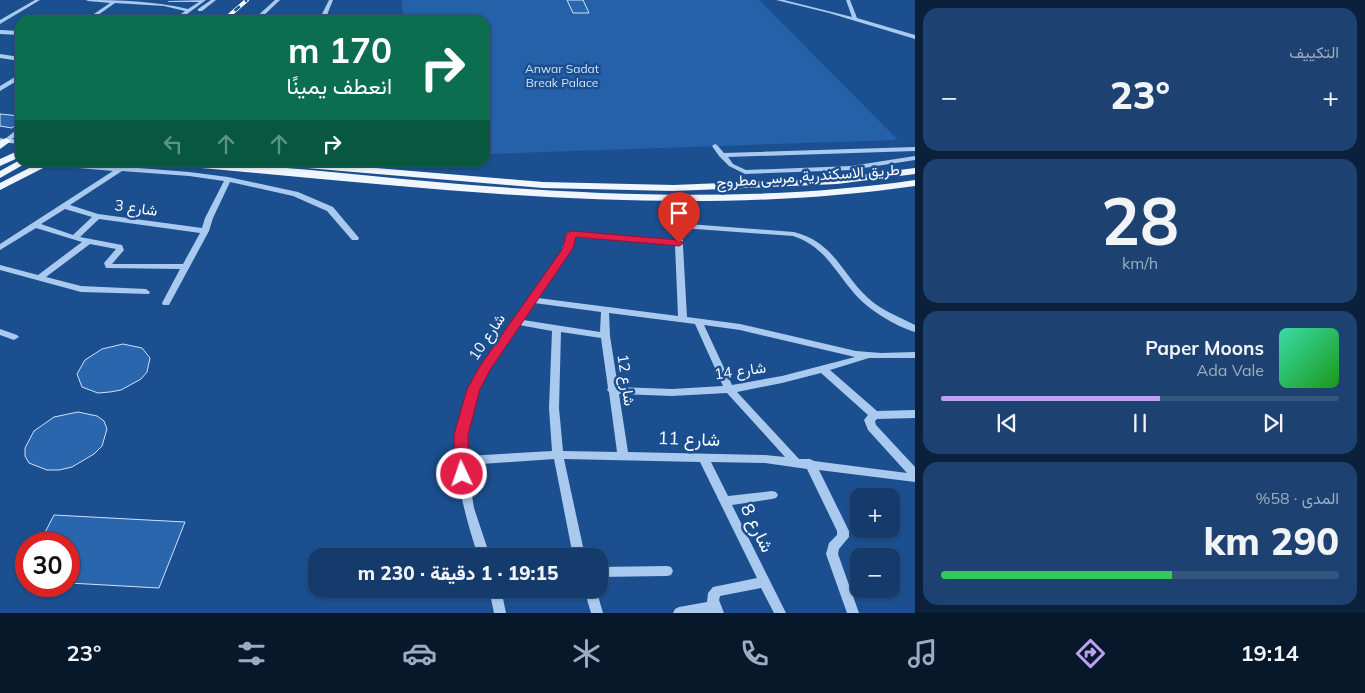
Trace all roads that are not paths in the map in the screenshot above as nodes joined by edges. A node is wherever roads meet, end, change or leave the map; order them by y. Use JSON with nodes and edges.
{"nodes":[{"id":1,"x":38,"y":0,"type":"edge"},
{"id":2,"x":88,"y":0,"type":"edge"},
{"id":3,"x":150,"y":0,"type":"edge"},
{"id":4,"x":204,"y":0,"type":"edge"},
{"id":5,"x":214,"y":0,"type":"edge"},
{"id":6,"x":278,"y":0,"type":"edge"},
{"id":7,"x":332,"y":0,"type":"edge"},
{"id":8,"x":778,"y":0,"type":"edge"},
{"id":9,"x":848,"y":0,"type":"edge"},
{"id":10,"x":114,"y":2,"type":"junction"},
{"id":11,"x":189,"y":11,"type":"junction"},
{"id":12,"x":95,"y":15,"type":"edge"},
{"id":13,"x":183,"y":15,"type":"edge"},
{"id":14,"x":193,"y":15,"type":"edge"},
{"id":15,"x":262,"y":15,"type":"edge"},
{"id":16,"x":324,"y":15,"type":"edge"},
{"id":17,"x":855,"y":19,"type":"junction"},
{"id":18,"x":0,"y":22,"type":"edge"},
{"id":19,"x":0,"y":32,"type":"edge"},
{"id":20,"x":15,"y":33,"type":"edge"},
{"id":21,"x":915,"y":37,"type":"edge"},
{"id":22,"x":0,"y":56,"type":"edge"},
{"id":23,"x":15,"y":58,"type":"edge"},
{"id":24,"x":15,"y":79,"type":"edge"},
{"id":25,"x":0,"y":89,"type":"edge"},
{"id":26,"x":15,"y":133,"type":"edge"},
{"id":27,"x":2,"y":142,"type":"edge"},
{"id":28,"x":15,"y":142,"type":"edge"},
{"id":29,"x":715,"y":146,"type":"dead end"},
{"id":30,"x":915,"y":149,"type":"edge"},
{"id":31,"x":721,"y":155,"type":"junction"},
{"id":32,"x":15,"y":156,"type":"edge"},
{"id":33,"x":915,"y":158,"type":"edge"},
{"id":34,"x":0,"y":163,"type":"edge"},
{"id":35,"x":15,"y":167,"type":"edge"},
{"id":36,"x":40,"y":167,"type":"edge"},
{"id":37,"x":100,"y":167,"type":"edge"},
{"id":38,"x":222,"y":167,"type":"edge"},
{"id":39,"x":330,"y":167,"type":"edge"},
{"id":40,"x":122,"y":168,"type":"junction"},
{"id":41,"x":915,"y":171,"type":"edge"},
{"id":42,"x":0,"y":175,"type":"edge"},
{"id":43,"x":228,"y":179,"type":"junction"},
{"id":44,"x":915,"y":183,"type":"edge"},
{"id":45,"x":0,"y":186,"type":"edge"},
{"id":46,"x":65,"y":206,"type":"junction"},
{"id":47,"x":97,"y":216,"type":"junction"},
{"id":48,"x":36,"y":225,"type":"junction"},
{"id":49,"x":205,"y":231,"type":"junction"},
{"id":50,"x":74,"y":238,"type":"junction"},
{"id":51,"x":355,"y":238,"type":"dead end"},
{"id":52,"x":88,"y":241,"type":"junction"},
{"id":53,"x":679,"y":243,"type":"junction"},
{"id":54,"x":0,"y":248,"type":"edge"},
{"id":55,"x":0,"y":267,"type":"edge"},
{"id":56,"x":186,"y":268,"type":"junction"},
{"id":57,"x":39,"y":278,"type":"junction"},
{"id":58,"x":146,"y":292,"type":"dead end"},
{"id":59,"x":532,"y":300,"type":"junction"},
{"id":60,"x":166,"y":303,"type":"dead end"},
{"id":61,"x":605,"y":309,"type":"junction"},
{"id":62,"x":684,"y":320,"type":"junction"},
{"id":63,"x":698,"y":321,"type":"junction"},
{"id":64,"x":516,"y":322,"type":"junction"},
{"id":65,"x":557,"y":328,"type":"junction"},
{"id":66,"x":915,"y":329,"type":"edge"},
{"id":67,"x":0,"y":332,"type":"edge"},
{"id":68,"x":605,"y":336,"type":"junction"},
{"id":69,"x":14,"y":337,"type":"dead end"},
{"id":70,"x":869,"y":356,"type":"junction"},
{"id":71,"x":915,"y":356,"type":"edge"},
{"id":72,"x":822,"y":370,"type":"junction"},
{"id":73,"x":730,"y":389,"type":"junction"},
{"id":74,"x":612,"y":390,"type":"junction"},
{"id":75,"x":915,"y":414,"type":"edge"},
{"id":76,"x":875,"y":415,"type":"junction"},
{"id":77,"x":558,"y":455,"type":"junction"},
{"id":78,"x":623,"y":455,"type":"junction"},
{"id":79,"x":703,"y":458,"type":"junction"},
{"id":80,"x":460,"y":461,"type":"junction"},
{"id":81,"x":795,"y":462,"type":"junction"},
{"id":82,"x":810,"y":463,"type":"junction"},
{"id":83,"x":915,"y":476,"type":"edge"},
{"id":84,"x":772,"y":495,"type":"dead end"},
{"id":85,"x":724,"y":501,"type":"junction"},
{"id":86,"x":481,"y":548,"type":"edge"},
{"id":87,"x":577,"y":548,"type":"edge"},
{"id":88,"x":667,"y":571,"type":"dead end"},
{"id":89,"x":608,"y":572,"type":"edge"},
{"id":90,"x":764,"y":582,"type":"junction"},
{"id":91,"x":497,"y":598,"type":"edge"},
{"id":92,"x":593,"y":598,"type":"edge"},
{"id":93,"x":717,"y":610,"type":"edge"},
{"id":94,"x":500,"y":613,"type":"edge"},
{"id":95,"x":597,"y":613,"type":"edge"},
{"id":96,"x":679,"y":613,"type":"edge"},
{"id":97,"x":780,"y":613,"type":"edge"},
{"id":98,"x":853,"y":613,"type":"edge"}],
"edges":[{"from":1,"to":18,"type":"street"},
{"from":2,"to":10,"type":"street"},
{"from":3,"to":4,"type":"street"},
{"from":4,"to":11,"type":"street"},
{"from":5,"to":14,"type":"street"},
{"from":6,"to":15,"type":"street"},
{"from":7,"to":16,"type":"street"},
{"from":8,"to":17,"type":"street"},
{"from":9,"to":17,"type":"street"},
{"from":10,"to":11,"type":"street"},
{"from":10,"to":12,"type":"street"},
{"from":11,"to":13,"type":"street"},
{"from":17,"to":21,"type":"street"},
{"from":19,"to":20,"type":"street"},
{"from":22,"to":23,"type":"street"},
{"from":24,"to":25,"type":"street"},
{"from":26,"to":27,"type":"street"},
{"from":27,"to":28,"type":"street"},
{"from":29,"to":31,"type":"street"},
{"from":30,"to":31,"type":"street"},
{"from":31,"to":33,"type":"street"},
{"from":32,"to":34,"type":"main road"},
{"from":35,"to":42,"type":"main road"},
{"from":36,"to":45,"type":"main road"},
{"from":37,"to":40,"type":"street"},
{"from":38,"to":44,"type":"main road","name":"طريق الاسكندرية, مرسى مطروح"},
{"from":39,"to":41,"type":"main road","name":"طريق الاسكندرية, مرسى مطروح"},
{"from":40,"to":43,"type":"street"},
{"from":40,"to":46,"type":"street"},
{"from":43,"to":49,"type":"street"},
{"from":43,"to":51,"type":"street"},
{"from":46,"to":47,"type":"street","name":"شارع 3"},
{"from":46,"to":48,"type":"street"},
{"from":47,"to":49,"type":"street","name":"شارع 3"},
{"from":47,"to":50,"type":"street"},
{"from":48,"to":50,"type":"street"},
{"from":48,"to":54,"type":"street"},
{"from":49,"to":56,"type":"street"},
{"from":50,"to":52,"type":"street"},
{"from":52,"to":56,"type":"street"},
{"from":52,"to":57,"type":"street"},
{"from":53,"to":59,"type":"street","name":"شارع 10"},
{"from":53,"to":62,"type":"street"},
{"from":53,"to":66,"type":"street"},
{"from":55,"to":57,"type":"street"},
{"from":56,"to":60,"type":"street"},
{"from":57,"to":58,"type":"street"},
{"from":59,"to":61,"type":"street"},
{"from":59,"to":64,"type":"street","name":"شارع 10"},
{"from":61,"to":62,"type":"street"},
{"from":61,"to":68,"type":"street","name":"شارع 12"},
{"from":62,"to":63,"type":"street"},
{"from":63,"to":70,"type":"street"},
{"from":63,"to":73,"type":"street"},
{"from":64,"to":65,"type":"street"},
{"from":64,"to":80,"type":"street","name":"شارع 10"},
{"from":65,"to":68,"type":"street"},
{"from":65,"to":77,"type":"street"},
{"from":67,"to":69,"type":"street"},
{"from":68,"to":74,"type":"street","name":"شارع 12"},
{"from":70,"to":71,"type":"street"},
{"from":70,"to":72,"type":"street","name":"شارع 14"},
{"from":72,"to":73,"type":"street","name":"شارع 14"},
{"from":72,"to":76,"type":"street"},
{"from":73,"to":74,"type":"street","name":"شارع 14"},
{"from":73,"to":81,"type":"street"},
{"from":74,"to":78,"type":"street","name":"شارع 12"},
{"from":75,"to":76,"type":"street"},
{"from":76,"to":83,"type":"street"},
{"from":77,"to":78,"type":"street","name":"شارع 11"},
{"from":77,"to":80,"type":"street","name":"شارع 11"},
{"from":77,"to":87,"type":"street"},
{"from":78,"to":79,"type":"street","name":"شارع 11"},
{"from":79,"to":81,"type":"street","name":"شارع 11"},
{"from":79,"to":85,"type":"street","name":"شارع 8"},
{"from":80,"to":86,"type":"street","name":"شارع 10"},
{"from":81,"to":82,"type":"street","name":"شارع 11"},
{"from":82,"to":83,"type":"street","name":"شارع 11"},
{"from":82,"to":98,"type":"street"},
{"from":84,"to":85,"type":"street"},
{"from":85,"to":90,"type":"street","name":"شارع 8"},
{"from":88,"to":89,"type":"street"},
{"from":90,"to":93,"type":"street"},
{"from":90,"to":97,"type":"street","name":"شارع 8"},
{"from":91,"to":94,"type":"street"},
{"from":92,"to":95,"type":"street"},
{"from":93,"to":96,"type":"street"}]}
